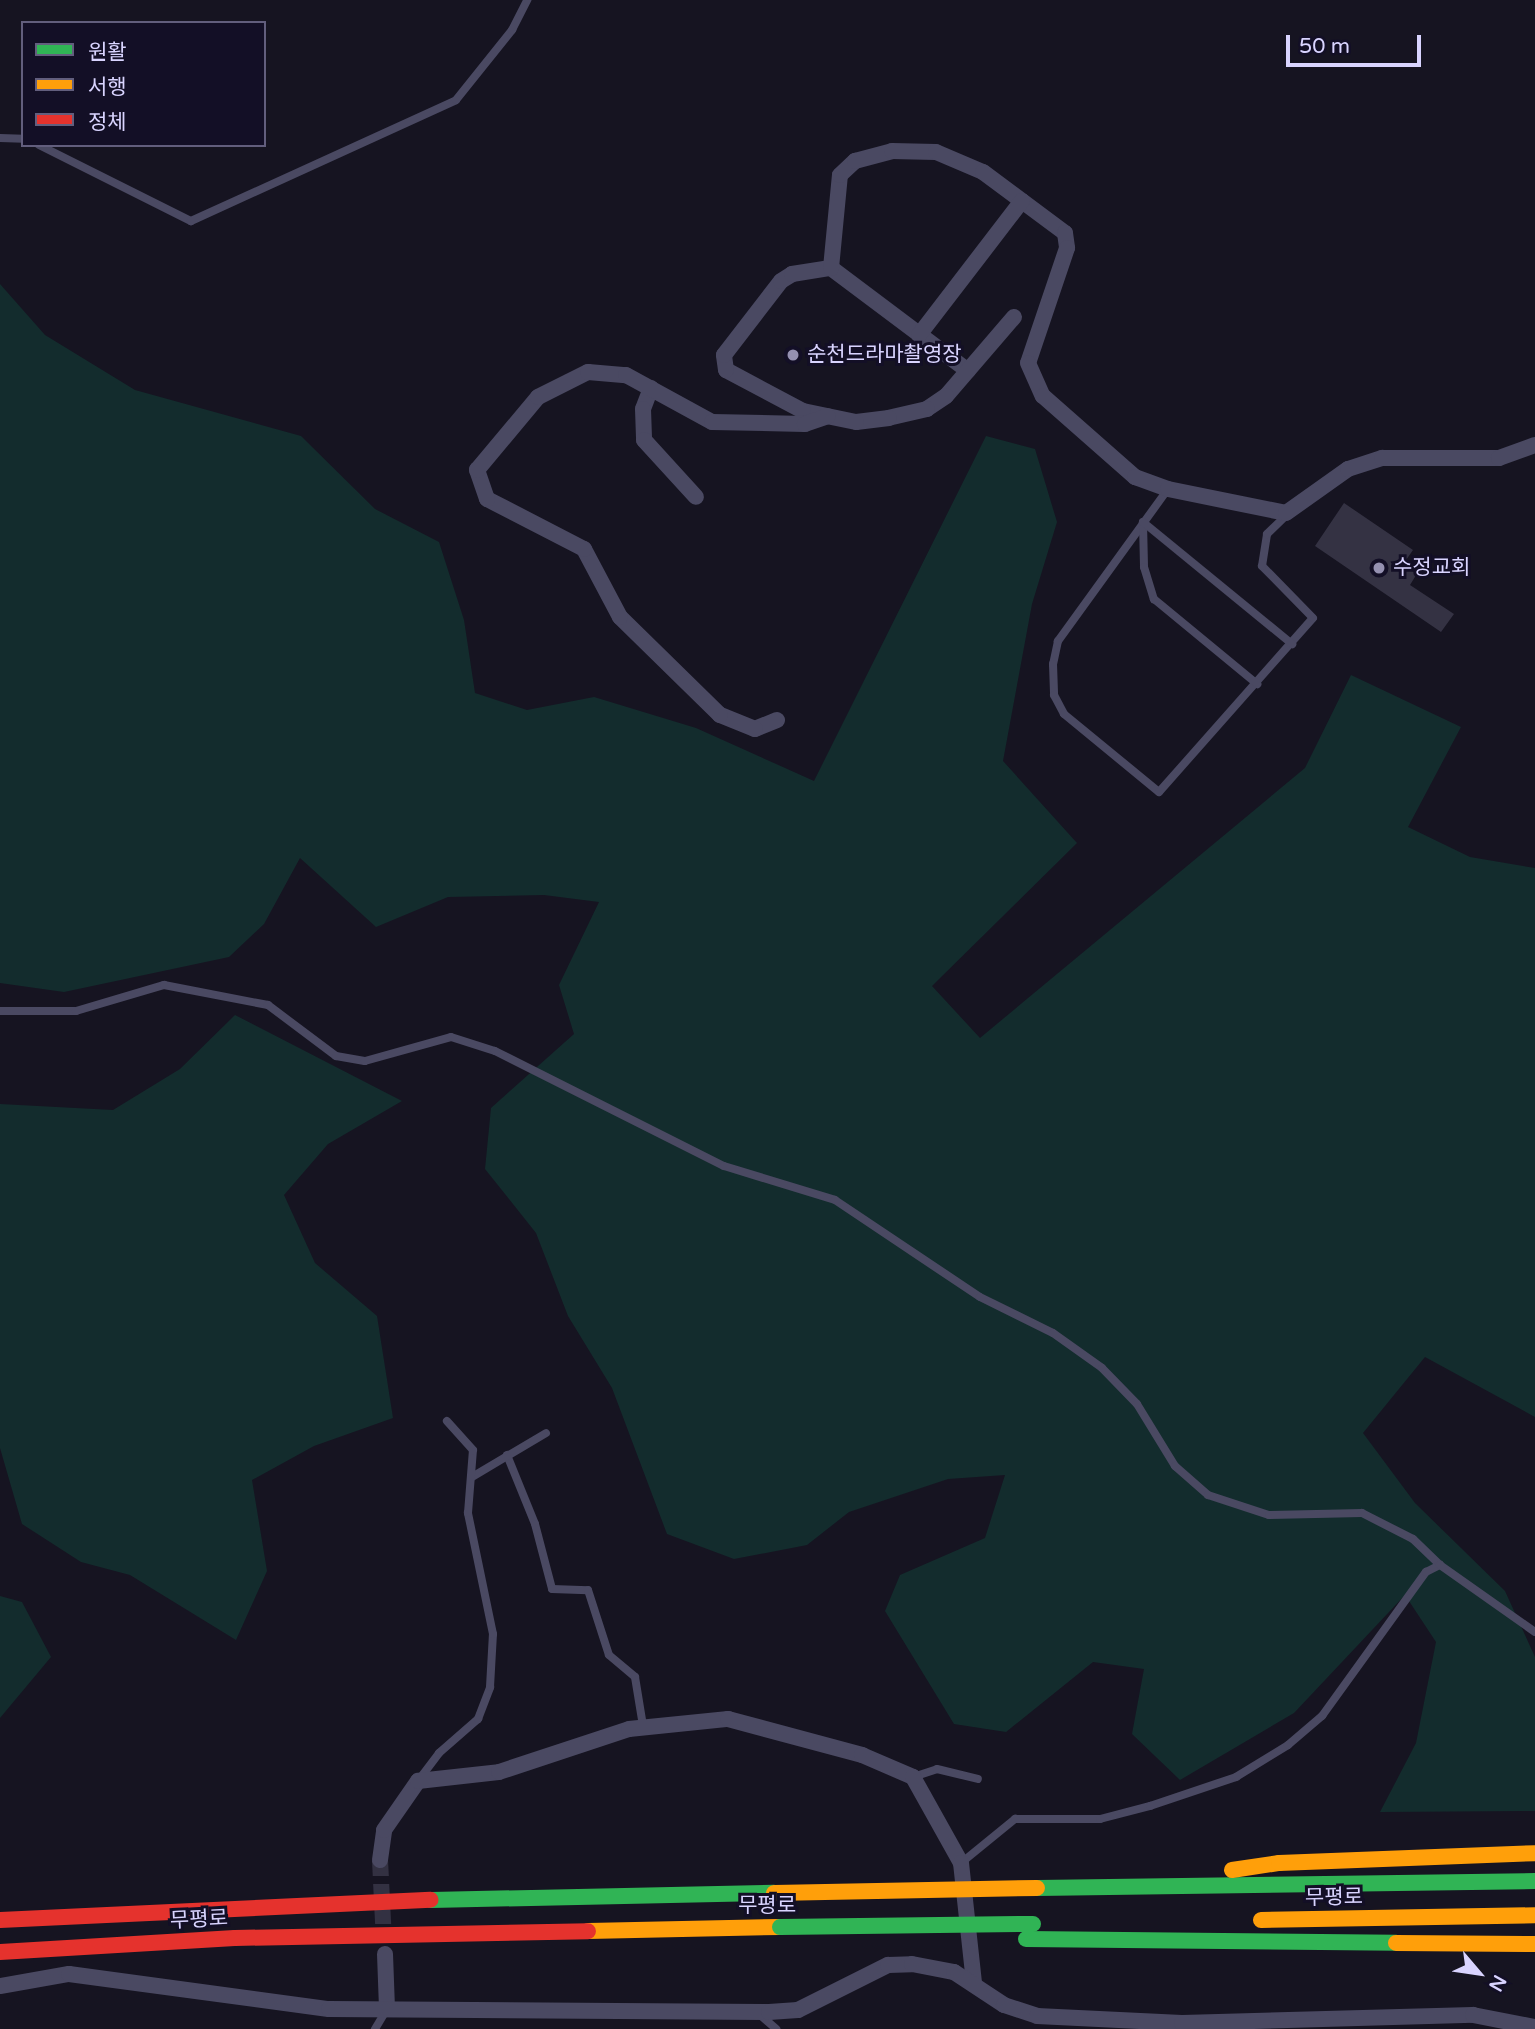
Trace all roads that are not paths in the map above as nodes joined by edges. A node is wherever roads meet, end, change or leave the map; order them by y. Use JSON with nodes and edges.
{"nodes":[{"id":1,"x":527,"y":0,"type":"edge"},
{"id":2,"x":0,"y":138,"type":"edge"},
{"id":3,"x":21,"y":139,"type":"edge"},
{"id":4,"x":43,"y":147,"type":"edge"},
{"id":5,"x":1022,"y":201,"type":"junction"},
{"id":6,"x":831,"y":268,"type":"junction"},
{"id":7,"x":1014,"y":317,"type":"dead end"},
{"id":8,"x":919,"y":335,"type":"junction"},
{"id":9,"x":968,"y":370,"type":"junction"},
{"id":10,"x":651,"y":388,"type":"junction"},
{"id":11,"x":828,"y":416,"type":"junction"},
{"id":12,"x":1535,"y":445,"type":"edge"},
{"id":13,"x":1168,"y":489,"type":"junction"},
{"id":14,"x":696,"y":497,"type":"dead end"},
{"id":15,"x":1299,"y":503,"type":"junction"},
{"id":16,"x":1143,"y":522,"type":"junction"},
{"id":17,"x":1292,"y":645,"type":"junction"},
{"id":18,"x":1257,"y":684,"type":"junction"},
{"id":19,"x":777,"y":720,"type":"dead end"},
{"id":20,"x":0,"y":1011,"type":"edge"},
{"id":21,"x":447,"y":1420,"type":"dead end"},
{"id":22,"x":546,"y":1433,"type":"dead end"},
{"id":23,"x":507,"y":1455,"type":"junction"},
{"id":24,"x":472,"y":1477,"type":"junction"},
{"id":25,"x":1440,"y":1565,"type":"junction"},
{"id":26,"x":1535,"y":1632,"type":"edge"},
{"id":27,"x":643,"y":1726,"type":"junction"},
{"id":28,"x":913,"y":1777,"type":"junction"},
{"id":29,"x":978,"y":1779,"type":"dead end"},
{"id":30,"x":418,"y":1780,"type":"junction"},
{"id":31,"x":1535,"y":1853,"type":"edge"},
{"id":32,"x":380,"y":1860,"type":"tunnel mouth"},
{"id":33,"x":961,"y":1863,"type":"junction"},
{"id":34,"x":1535,"y":1881,"type":"edge"},
{"id":35,"x":1126,"y":1887,"type":"junction"},
{"id":36,"x":1535,"y":1915,"type":"edge"},
{"id":37,"x":0,"y":1920,"type":"edge"},
{"id":38,"x":1244,"y":1921,"type":"dead end"},
{"id":39,"x":1175,"y":1922,"type":"dead end"},
{"id":40,"x":573,"y":1928,"type":"junction"},
{"id":41,"x":1029,"y":1932,"type":"junction"},
{"id":42,"x":1535,"y":1944,"type":"edge"},
{"id":43,"x":0,"y":1952,"type":"edge"},
{"id":44,"x":385,"y":1954,"type":"tunnel mouth"},
{"id":45,"x":974,"y":1983,"type":"junction"},
{"id":46,"x":0,"y":1986,"type":"edge"},
{"id":47,"x":387,"y":2009,"type":"junction"},
{"id":48,"x":757,"y":2012,"type":"junction"},
{"id":49,"x":1050,"y":2023,"type":"edge"},
{"id":50,"x":1513,"y":2024,"type":"edge"},
{"id":51,"x":1535,"y":2027,"type":"edge"},
{"id":52,"x":375,"y":2029,"type":"edge"},
{"id":53,"x":776,"y":2029,"type":"edge"}],
"edges":[{"from":1,"to":4,"type":"lane"},
{"from":2,"to":3,"type":"lane"},
{"from":5,"to":6,"type":"street"},
{"from":5,"to":8,"type":"street"},
{"from":5,"to":13,"type":"street"},
{"from":6,"to":8,"type":"street"},
{"from":6,"to":11,"type":"street"},
{"from":7,"to":9,"type":"street"},
{"from":8,"to":9,"type":"street"},
{"from":9,"to":11,"type":"street"},
{"from":10,"to":11,"type":"street"},
{"from":10,"to":14,"type":"street"},
{"from":10,"to":19,"type":"street"},
{"from":12,"to":15,"type":"street"},
{"from":13,"to":15,"type":"street"},
{"from":13,"to":16,"type":"lane"},
{"from":15,"to":17,"type":"lane"},
{"from":16,"to":17,"type":"lane"},
{"from":16,"to":18,"type":"lane"},
{"from":16,"to":18,"type":"lane"},
{"from":17,"to":18,"type":"lane"},
{"from":20,"to":25,"type":"lane"},
{"from":21,"to":24,"type":"lane"},
{"from":22,"to":23,"type":"lane"},
{"from":23,"to":24,"type":"lane"},
{"from":23,"to":27,"type":"lane"},
{"from":24,"to":30,"type":"lane"},
{"from":25,"to":26,"type":"lane"},
{"from":25,"to":33,"type":"lane"},
{"from":27,"to":28,"type":"street"},
{"from":27,"to":30,"type":"street"},
{"from":28,"to":29,"type":"lane"},
{"from":28,"to":33,"type":"street"},
{"from":30,"to":32,"type":"street"},
{"from":31,"to":35,"type":"highway"},
{"from":33,"to":45,"type":"street"},
{"from":34,"to":35,"type":"highway","name":"무평로"},
{"from":35,"to":37,"type":"highway","name":"무평로","bridge":true},
{"from":36,"to":38,"type":"highway","name":"무평로"},
{"from":39,"to":41,"type":"highway","name":"무평로"},
{"from":40,"to":41,"type":"highway","name":"무평로","bridge":true},
{"from":40,"to":41,"type":"highway"},
{"from":40,"to":43,"type":"highway","name":"무평로"},
{"from":41,"to":42,"type":"highway"},
{"from":44,"to":47,"type":"street"},
{"from":45,"to":48,"type":"street"},
{"from":45,"to":49,"type":"street"},
{"from":46,"to":47,"type":"street"},
{"from":47,"to":48,"type":"street"},
{"from":47,"to":52,"type":"lane"},
{"from":48,"to":53,"type":"lane"},
{"from":49,"to":50,"type":"street"},
{"from":50,"to":51,"type":"street"}]}
